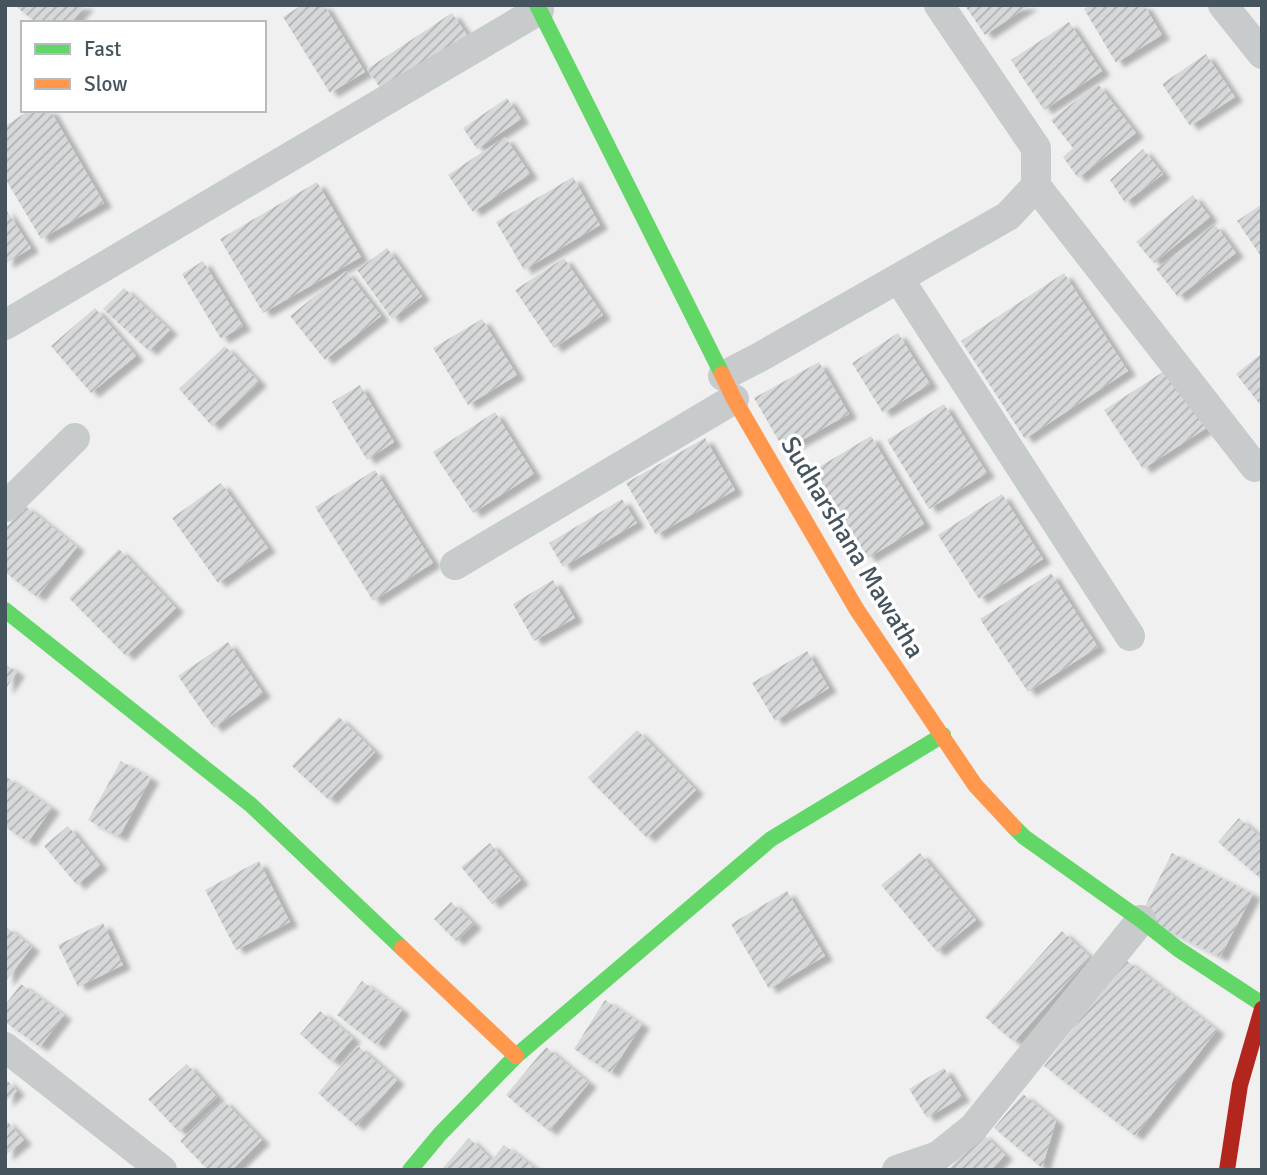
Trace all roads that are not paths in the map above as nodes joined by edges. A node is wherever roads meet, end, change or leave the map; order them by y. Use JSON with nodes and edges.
{"nodes":[{"id":1,"x":939,"y":5,"type":"edge"},
{"id":2,"x":1223,"y":5,"type":"edge"},
{"id":3,"x":538,"y":7,"type":"edge"},
{"id":4,"x":1262,"y":54,"type":"edge"},
{"id":5,"x":1036,"y":186,"type":"junction"},
{"id":6,"x":899,"y":279,"type":"junction"},
{"id":7,"x":5,"y":325,"type":"edge"},
{"id":8,"x":729,"y":388,"type":"junction"},
{"id":9,"x":75,"y":438,"type":"dead end"},
{"id":10,"x":1255,"y":467,"type":"dead end"},
{"id":11,"x":5,"y":507,"type":"edge"},
{"id":12,"x":455,"y":565,"type":"dead end"},
{"id":13,"x":5,"y":610,"type":"edge"},
{"id":14,"x":1130,"y":636,"type":"dead end"},
{"id":15,"x":943,"y":735,"type":"junction"},
{"id":16,"x":1141,"y":920,"type":"junction"},
{"id":17,"x":1262,"y":1004,"type":"edge"},
{"id":18,"x":1262,"y":1009,"type":"edge"},
{"id":19,"x":5,"y":1047,"type":"edge"},
{"id":20,"x":516,"y":1056,"type":"junction"},
{"id":21,"x":1251,"y":1093,"type":"edge"},
{"id":22,"x":162,"y":1170,"type":"edge"},
{"id":23,"x":410,"y":1170,"type":"edge"},
{"id":24,"x":897,"y":1170,"type":"edge"},
{"id":25,"x":1227,"y":1170,"type":"edge"}],
"edges":[{"from":1,"to":5,"type":"street"},
{"from":2,"to":4,"type":"street"},
{"from":3,"to":7,"type":"street"},
{"from":3,"to":8,"type":"street","name":"Sudharshana Mawatha"},
{"from":5,"to":6,"type":"street"},
{"from":5,"to":10,"type":"street"},
{"from":6,"to":8,"type":"street"},
{"from":6,"to":14,"type":"street"},
{"from":8,"to":12,"type":"street"},
{"from":8,"to":15,"type":"street","name":"Sudharshana Mawatha"},
{"from":9,"to":11,"type":"street"},
{"from":13,"to":20,"type":"street"},
{"from":15,"to":16,"type":"street","name":"Sudharshana Mawatha"},
{"from":15,"to":20,"type":"street"},
{"from":16,"to":17,"type":"street","name":"Sudharshana Mawatha"},
{"from":16,"to":24,"type":"street"},
{"from":18,"to":21,"type":"street"},
{"from":19,"to":22,"type":"street"},
{"from":20,"to":23,"type":"street"},
{"from":21,"to":25,"type":"street"}]}
